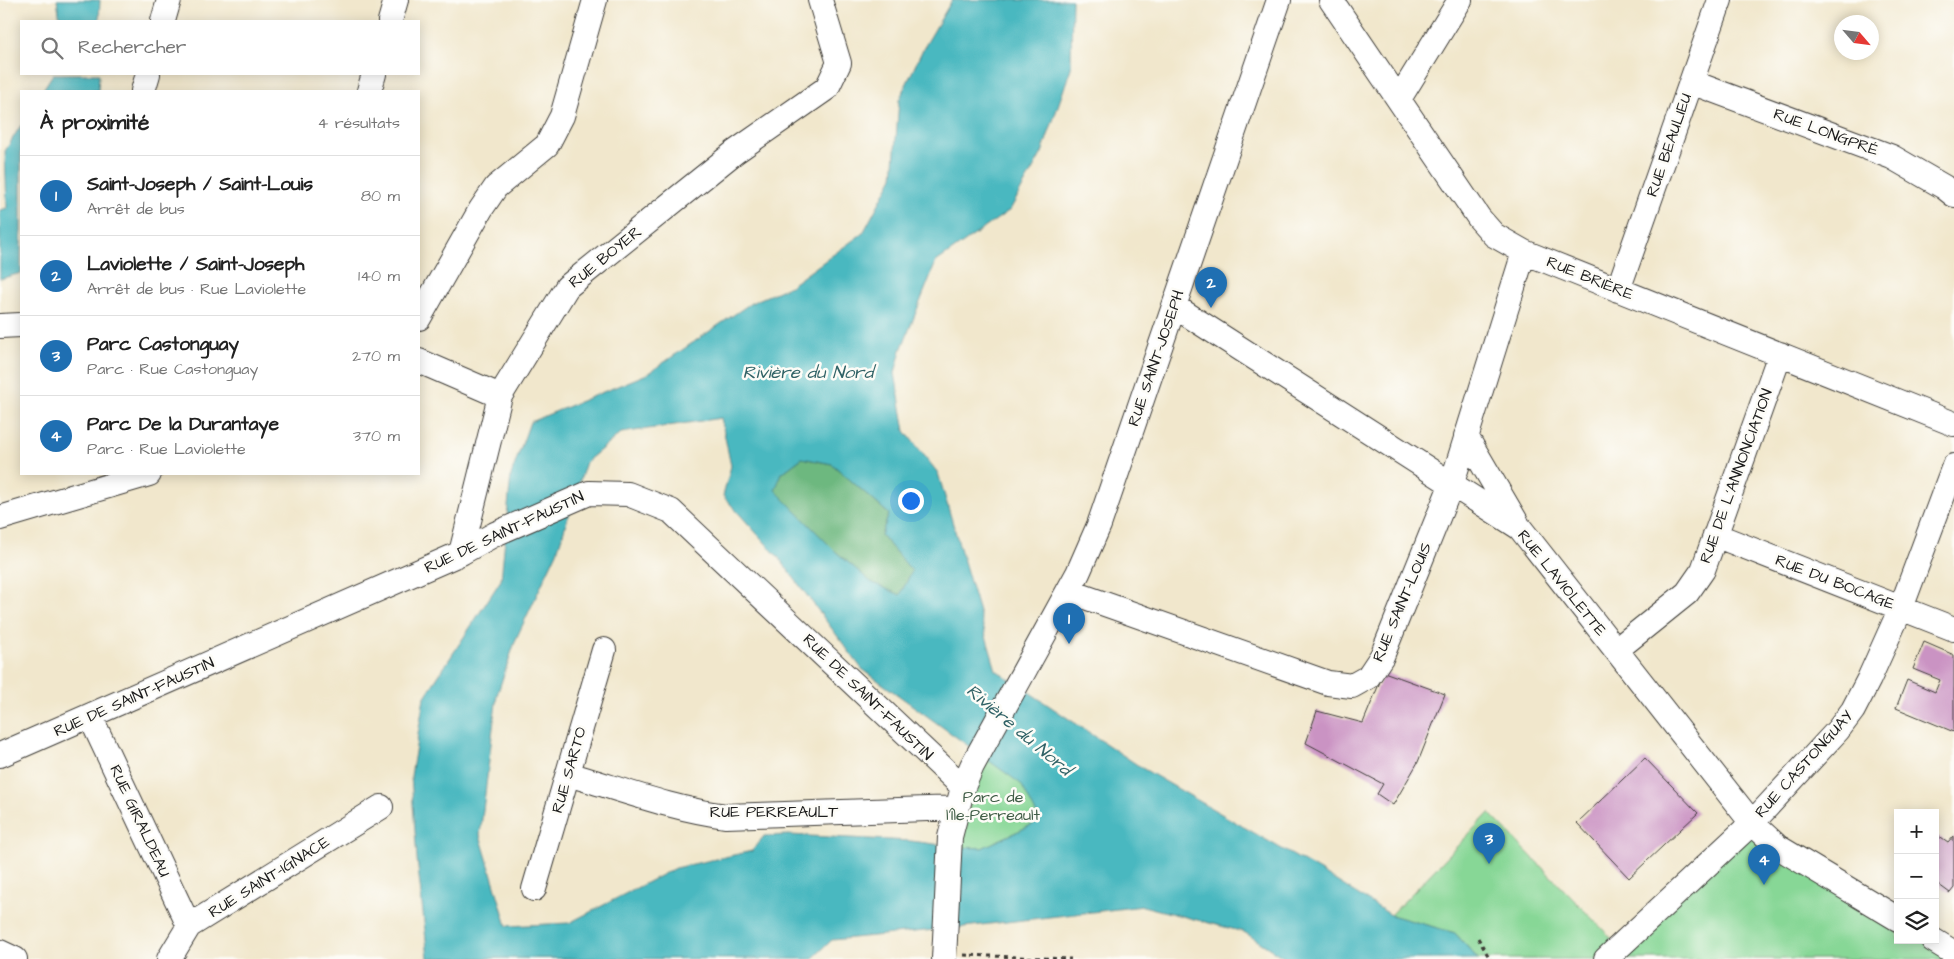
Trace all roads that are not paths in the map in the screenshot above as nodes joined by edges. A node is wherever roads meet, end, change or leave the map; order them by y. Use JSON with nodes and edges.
{"nodes":[{"id":1,"x":169,"y":0,"type":"edge"},
{"id":2,"x":396,"y":0,"type":"edge"},
{"id":3,"x":595,"y":0,"type":"edge"},
{"id":4,"x":820,"y":0,"type":"edge"},
{"id":5,"x":1279,"y":0,"type":"edge"},
{"id":6,"x":1331,"y":0,"type":"edge"},
{"id":7,"x":1460,"y":0,"type":"edge"},
{"id":8,"x":1720,"y":0,"type":"edge"},
{"id":9,"x":163,"y":20,"type":"edge"},
{"id":10,"x":390,"y":20,"type":"edge"},
{"id":11,"x":148,"y":75,"type":"edge"},
{"id":12,"x":374,"y":75,"type":"edge"},
{"id":13,"x":1691,"y":82,"type":"junction"},
{"id":14,"x":143,"y":90,"type":"edge"},
{"id":15,"x":369,"y":90,"type":"edge"},
{"id":16,"x":1400,"y":99,"type":"junction"},
{"id":17,"x":1954,"y":195,"type":"edge"},
{"id":18,"x":1524,"y":252,"type":"junction"},
{"id":19,"x":1618,"y":290,"type":"junction"},
{"id":20,"x":1174,"y":306,"type":"junction"},
{"id":21,"x":420,"y":316,"type":"edge"},
{"id":22,"x":20,"y":325,"type":"edge"},
{"id":23,"x":0,"y":326,"type":"edge"},
{"id":24,"x":1780,"y":354,"type":"junction"},
{"id":25,"x":420,"y":361,"type":"edge"},
{"id":26,"x":500,"y":396,"type":"junction"},
{"id":27,"x":1954,"y":424,"type":"edge"},
{"id":28,"x":1466,"y":436,"type":"junction"},
{"id":29,"x":1954,"y":466,"type":"edge"},
{"id":30,"x":146,"y":475,"type":"edge"},
{"id":31,"x":1452,"y":483,"type":"junction"},
{"id":32,"x":0,"y":518,"type":"edge"},
{"id":33,"x":1520,"y":528,"type":"junction"},
{"id":34,"x":1715,"y":535,"type":"junction"},
{"id":35,"x":460,"y":553,"type":"junction"},
{"id":36,"x":1068,"y":591,"type":"junction"},
{"id":37,"x":1901,"y":608,"type":"junction"},
{"id":38,"x":1954,"y":629,"type":"edge"},
{"id":39,"x":604,"y":650,"type":"dead end"},
{"id":40,"x":1616,"y":650,"type":"junction"},
{"id":41,"x":90,"y":716,"type":"junction"},
{"id":42,"x":0,"y":755,"type":"edge"},
{"id":43,"x":568,"y":774,"type":"junction"},
{"id":44,"x":964,"y":787,"type":"junction"},
{"id":45,"x":381,"y":807,"type":"dead end"},
{"id":46,"x":1752,"y":823,"type":"junction"},
{"id":47,"x":534,"y":889,"type":"dead end"},
{"id":48,"x":1894,"y":917,"type":"edge"},
{"id":49,"x":189,"y":926,"type":"junction"},
{"id":50,"x":1939,"y":944,"type":"edge"},
{"id":51,"x":0,"y":952,"type":"edge"},
{"id":52,"x":1954,"y":953,"type":"edge"},
{"id":53,"x":944,"y":955,"type":"edge"},
{"id":54,"x":14,"y":959,"type":"edge"},
{"id":55,"x":169,"y":959,"type":"edge"},
{"id":56,"x":1606,"y":959,"type":"edge"}],
"edges":[{"from":1,"to":9,"type":"street"},
{"from":2,"to":10,"type":"street"},
{"from":3,"to":21,"type":"street"},
{"from":4,"to":26,"type":"street","name":"RUE BOYER"},
{"from":5,"to":20,"type":"street","name":"RUE SAINT-JOSEPH"},
{"from":6,"to":16,"type":"street","name":"RUE BRIÈRE"},
{"from":7,"to":16,"type":"street"},
{"from":8,"to":13,"type":"street","name":"RUE BEAULIEU"},
{"from":11,"to":14,"type":"street"},
{"from":12,"to":15,"type":"street"},
{"from":13,"to":17,"type":"street","name":"RUE LONGPRÉ"},
{"from":13,"to":19,"type":"street","name":"RUE BEAULIEU"},
{"from":16,"to":18,"type":"street","name":"RUE BRIÈRE"},
{"from":18,"to":19,"type":"street","name":"RUE BRIÈRE"},
{"from":18,"to":28,"type":"street","name":"RUE SAINT-LOUIS"},
{"from":19,"to":24,"type":"street","name":"RUE BRIÈRE"},
{"from":20,"to":31,"type":"street","name":"RUE LAVIOLETTE"},
{"from":20,"to":36,"type":"street","name":"RUE SAINT-JOSEPH"},
{"from":22,"to":23,"type":"street"},
{"from":24,"to":27,"type":"street","name":"RUE BRIÈRE"},
{"from":24,"to":34,"type":"street","name":"RUE DE L'ANNONCIATION"},
{"from":25,"to":26,"type":"street"},
{"from":26,"to":35,"type":"street","name":"RUE BOYER"},
{"from":28,"to":31,"type":"street","name":"RUE SAINT-LOUIS"},
{"from":28,"to":33,"type":"street"},
{"from":29,"to":37,"type":"street","name":"RUE CASTONGUAY"},
{"from":30,"to":32,"type":"street"},
{"from":31,"to":33,"type":"street","name":"RUE LAVIOLETTE"},
{"from":31,"to":36,"type":"street","name":"RUE SAINT-LOUIS"},
{"from":33,"to":40,"type":"street","name":"RUE LAVIOLETTE"},
{"from":34,"to":37,"type":"street","name":"RUE DU BOCAGE"},
{"from":34,"to":40,"type":"street","name":"RUE DE L'ANNONCIATION"},
{"from":35,"to":41,"type":"street","name":"RUE DE SAINT-FAUSTIN"},
{"from":35,"to":44,"type":"street","name":"RUE DE SAINT-FAUSTIN"},
{"from":36,"to":44,"type":"street","name":"RUE SAINT-JOSEPH"},
{"from":37,"to":38,"type":"street","name":"RUE DU BOCAGE"},
{"from":37,"to":46,"type":"street","name":"RUE CASTONGUAY"},
{"from":39,"to":43,"type":"street","name":"RUE SARTO"},
{"from":40,"to":46,"type":"street","name":"RUE LAVIOLETTE"},
{"from":41,"to":42,"type":"street","name":"RUE DE SAINT-FAUSTIN"},
{"from":41,"to":49,"type":"street","name":"RUE GIRALDEAU"},
{"from":43,"to":44,"type":"street","name":"RUE PERREAULT"},
{"from":43,"to":47,"type":"street","name":"RUE SARTO"},
{"from":44,"to":53,"type":"street"},
{"from":45,"to":49,"type":"street","name":"RUE SAINT-IGNACE"},
{"from":46,"to":48,"type":"street","name":"RUE LAVIOLETTE"},
{"from":46,"to":56,"type":"street","name":"RUE CASTONGUAY"},
{"from":49,"to":55,"type":"street","name":"RUE SAINT-IGNACE"},
{"from":50,"to":52,"type":"street"},
{"from":51,"to":54,"type":"street"}]}
